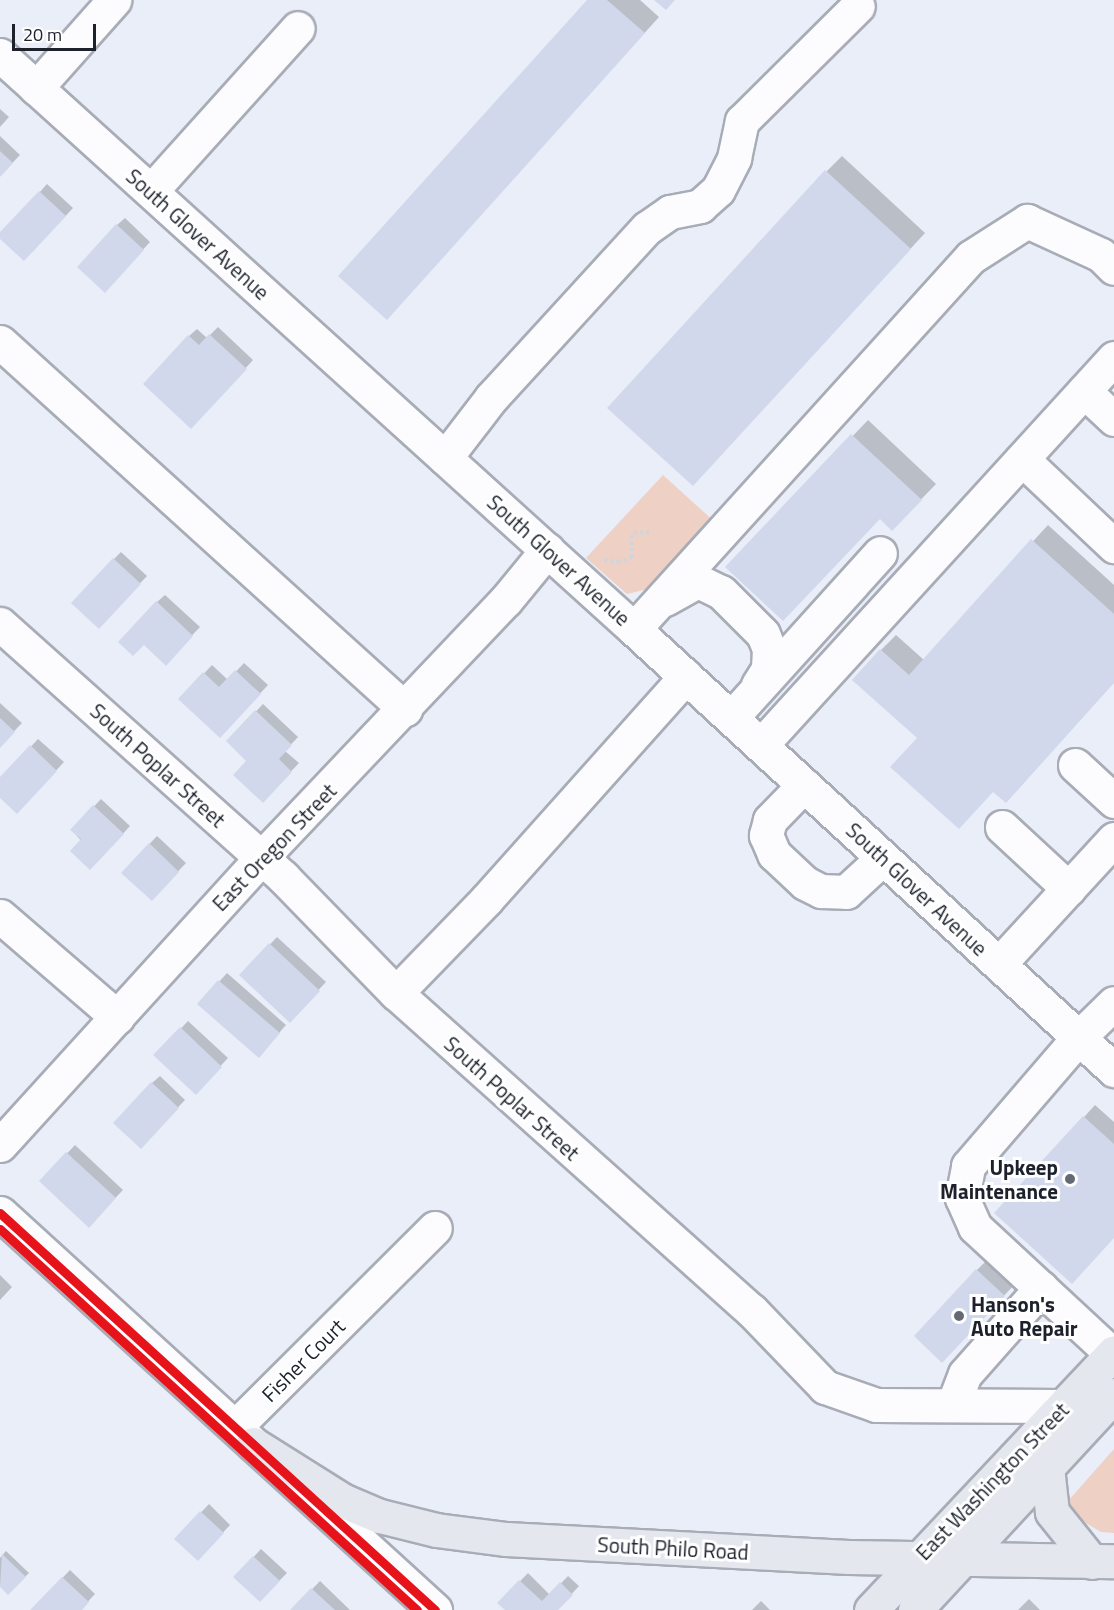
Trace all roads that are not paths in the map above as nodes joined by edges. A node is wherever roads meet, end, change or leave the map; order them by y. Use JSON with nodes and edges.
{"nodes":[{"id":1,"x":114,"y":0,"type":"edge"},
{"id":2,"x":858,"y":6,"type":"dead end"},
{"id":3,"x":297,"y":28,"type":"dead end"},
{"id":4,"x":0,"y":55,"type":"edge"},
{"id":5,"x":36,"y":88,"type":"junction"},
{"id":6,"x":151,"y":191,"type":"junction"},
{"id":7,"x":1114,"y":268,"type":"edge"},
{"id":8,"x":0,"y":342,"type":"edge"},
{"id":9,"x":1114,"y":358,"type":"edge"},
{"id":10,"x":1084,"y":391,"type":"junction"},
{"id":11,"x":1114,"y":419,"type":"edge"},
{"id":12,"x":445,"y":458,"type":"junction"},
{"id":13,"x":1022,"y":459,"type":"junction"},
{"id":14,"x":1114,"y":546,"type":"edge"},
{"id":15,"x":547,"y":549,"type":"junction"},
{"id":16,"x":880,"y":553,"type":"dead end"},
{"id":17,"x":644,"y":618,"type":"junction"},
{"id":18,"x":0,"y":624,"type":"edge"},
{"id":19,"x":686,"y":676,"type":"junction"},
{"id":20,"x":741,"y":707,"type":"junction"},
{"id":21,"x":405,"y":709,"type":"junction"},
{"id":22,"x":761,"y":745,"type":"junction"},
{"id":23,"x":1075,"y":765,"type":"dead end"},
{"id":24,"x":804,"y":785,"type":"junction"},
{"id":25,"x":1114,"y":801,"type":"edge"},
{"id":26,"x":1002,"y":827,"type":"dead end"},
{"id":27,"x":1114,"y":839,"type":"edge"},
{"id":28,"x":261,"y":858,"type":"junction"},
{"id":29,"x":883,"y":858,"type":"junction"},
{"id":30,"x":1069,"y":889,"type":"junction"},
{"id":31,"x":0,"y":916,"type":"edge"},
{"id":32,"x":999,"y":964,"type":"junction"},
{"id":33,"x":396,"y":993,"type":"junction"},
{"id":34,"x":1114,"y":1003,"type":"edge"},
{"id":35,"x":117,"y":1017,"type":"junction"},
{"id":36,"x":1078,"y":1038,"type":"junction"},
{"id":37,"x":1114,"y":1070,"type":"edge"},
{"id":38,"x":0,"y":1145,"type":"edge"},
{"id":39,"x":0,"y":1213,"type":"edge"},
{"id":40,"x":435,"y":1228,"type":"dead end"},
{"id":41,"x":1041,"y":1288,"type":"junction"},
{"id":42,"x":1113,"y":1353,"type":"edge"},
{"id":43,"x":1114,"y":1395,"type":"edge"},
{"id":44,"x":953,"y":1405,"type":"junction"},
{"id":45,"x":1074,"y":1416,"type":"junction"},
{"id":46,"x":244,"y":1436,"type":"junction"},
{"id":47,"x":1047,"y":1467,"type":"junction"},
{"id":48,"x":918,"y":1559,"type":"junction"},
{"id":49,"x":1103,"y":1561,"type":"edge"},
{"id":50,"x":961,"y":1562,"type":"junction"},
{"id":51,"x":435,"y":1610,"type":"edge"},
{"id":52,"x":871,"y":1610,"type":"edge"},
{"id":53,"x":915,"y":1610,"type":"edge"}],
"edges":[{"from":1,"to":5,"type":"street"},
{"from":2,"to":12,"type":"street"},
{"from":3,"to":6,"type":"street"},
{"from":4,"to":5,"type":"street","name":"South Glover Avenue"},
{"from":5,"to":6,"type":"street","name":"South Glover Avenue"},
{"from":6,"to":12,"type":"street","name":"South Glover Avenue"},
{"from":7,"to":17,"type":"street"},
{"from":8,"to":21,"type":"street"},
{"from":9,"to":10,"type":"street"},
{"from":10,"to":11,"type":"street"},
{"from":10,"to":13,"type":"street"},
{"from":12,"to":15,"type":"street","name":"South Glover Avenue"},
{"from":13,"to":14,"type":"street"},
{"from":13,"to":22,"type":"street"},
{"from":15,"to":17,"type":"street","name":"South Glover Avenue"},
{"from":15,"to":21,"type":"street","name":"East Oregon Street"},
{"from":16,"to":20,"type":"street"},
{"from":17,"to":19,"type":"street","name":"South Glover Avenue"},
{"from":17,"to":20,"type":"street"},
{"from":18,"to":28,"type":"street","name":"South Poplar Street"},
{"from":19,"to":20,"type":"street","name":"South Glover Avenue"},
{"from":19,"to":33,"type":"street"},
{"from":20,"to":22,"type":"street","name":"South Glover Avenue"},
{"from":21,"to":28,"type":"street","name":"East Oregon Street"},
{"from":22,"to":24,"type":"street","name":"South Glover Avenue"},
{"from":23,"to":25,"type":"street"},
{"from":24,"to":29,"type":"street","name":"South Glover Avenue"},
{"from":24,"to":29,"type":"street"},
{"from":26,"to":30,"type":"street"},
{"from":27,"to":30,"type":"street"},
{"from":28,"to":33,"type":"street","name":"South Poplar Street"},
{"from":28,"to":35,"type":"street","name":"East Oregon Street"},
{"from":29,"to":32,"type":"street","name":"South Glover Avenue"},
{"from":30,"to":32,"type":"street"},
{"from":31,"to":35,"type":"street"},
{"from":32,"to":36,"type":"street","name":"South Glover Avenue"},
{"from":33,"to":44,"type":"street","name":"South Poplar Street"},
{"from":34,"to":36,"type":"street"},
{"from":35,"to":38,"type":"street","name":"East Oregon Street"},
{"from":36,"to":37,"type":"street","name":"South Glover Avenue"},
{"from":36,"to":41,"type":"street"},
{"from":39,"to":46,"type":"street"},
{"from":40,"to":46,"type":"street","name":"Fisher Court"},
{"from":41,"to":42,"type":"street"},
{"from":41,"to":44,"type":"street"},
{"from":42,"to":45,"type":"main road","name":"East Washington Street"},
{"from":43,"to":45,"type":"main road","name":"East Washington Street"},
{"from":44,"to":45,"type":"street","name":"South Poplar Street"},
{"from":45,"to":47,"type":"main road","name":"East Washington Street"},
{"from":45,"to":48,"type":"main road","name":"East Washington Street"},
{"from":46,"to":48,"type":"main road","name":"South Philo Road"},
{"from":46,"to":51,"type":"street"},
{"from":47,"to":49,"type":"main road"},
{"from":47,"to":50,"type":"main road","name":"East Washington Street"},
{"from":48,"to":50,"type":"main road","name":"South Philo Road"},
{"from":48,"to":52,"type":"main road","name":"East Washington Street"},
{"from":49,"to":50,"type":"main road","name":"South Philo Road"},
{"from":50,"to":53,"type":"main road","name":"East Washington Street"}]}
